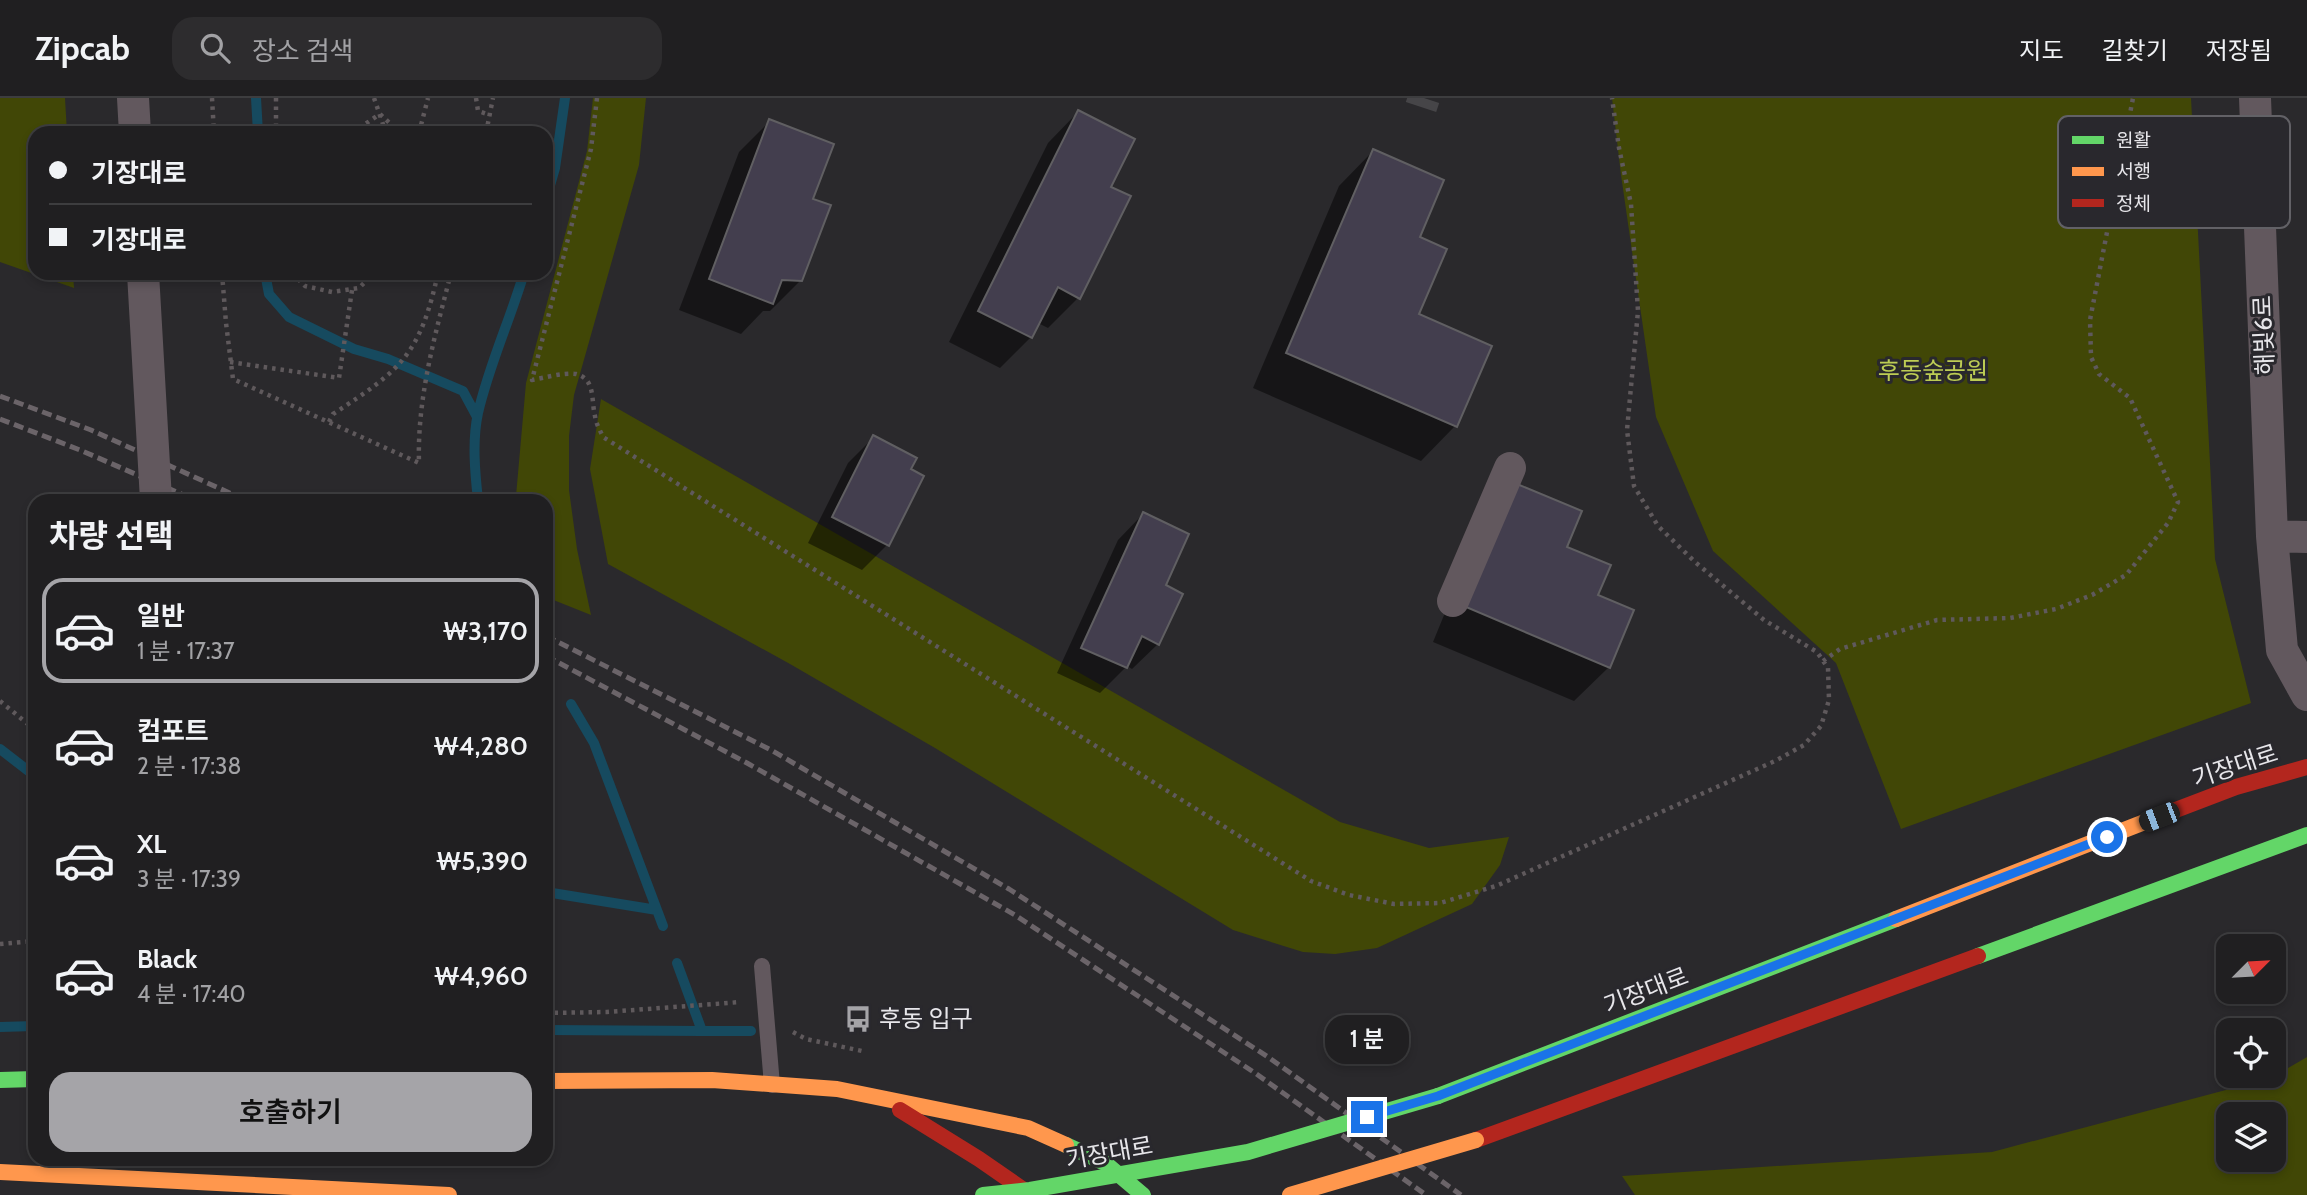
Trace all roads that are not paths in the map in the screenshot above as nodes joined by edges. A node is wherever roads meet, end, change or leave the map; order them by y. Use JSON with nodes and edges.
{"nodes":[{"id":1,"x":133,"y":98,"type":"edge"},
{"id":2,"x":2255,"y":98,"type":"edge"},
{"id":3,"x":2256,"y":116,"type":"edge"},
{"id":4,"x":135,"y":126,"type":"edge"},
{"id":5,"x":2260,"y":228,"type":"edge"},
{"id":6,"x":143,"y":280,"type":"edge"},
{"id":7,"x":1510,"y":468,"type":"dead end"},
{"id":8,"x":156,"y":494,"type":"edge"},
{"id":9,"x":2272,"y":536,"type":"junction"},
{"id":10,"x":2307,"y":537,"type":"edge"},
{"id":11,"x":1453,"y":601,"type":"dead end"},
{"id":12,"x":2307,"y":695,"type":"edge"},
{"id":13,"x":2307,"y":767,"type":"edge"},
{"id":14,"x":2307,"y":835,"type":"edge"},
{"id":15,"x":762,"y":966,"type":"dead end"},
{"id":16,"x":28,"y":1079,"type":"edge"},
{"id":17,"x":0,"y":1080,"type":"edge"},
{"id":18,"x":553,"y":1081,"type":"edge"},
{"id":19,"x":772,"y":1085,"type":"junction"},
{"id":20,"x":877,"y":1096,"type":"junction"},
{"id":21,"x":0,"y":1172,"type":"edge"},
{"id":22,"x":449,"y":1195,"type":"edge"},
{"id":23,"x":983,"y":1195,"type":"edge"},
{"id":24,"x":1031,"y":1195,"type":"edge"},
{"id":25,"x":1143,"y":1195,"type":"edge"},
{"id":26,"x":1290,"y":1195,"type":"edge"}],
"edges":[{"from":1,"to":4,"type":"street"},
{"from":2,"to":3,"type":"street","name":"해빛6로"},
{"from":5,"to":9,"type":"street","name":"해빛6로"},
{"from":6,"to":8,"type":"street","bridge":true},
{"from":7,"to":11,"type":"street"},
{"from":9,"to":10,"type":"street"},
{"from":9,"to":12,"type":"street","name":"해빛6로"},
{"from":13,"to":23,"type":"main road","name":"기장대로","bridge":true},
{"from":14,"to":26,"type":"main road","bridge":true},
{"from":15,"to":19,"type":"lane"},
{"from":16,"to":17,"type":"main road"},
{"from":18,"to":19,"type":"main road"},
{"from":19,"to":20,"type":"main road"},
{"from":20,"to":24,"type":"main road"},
{"from":20,"to":25,"type":"main road"},
{"from":21,"to":22,"type":"main road"}]}
